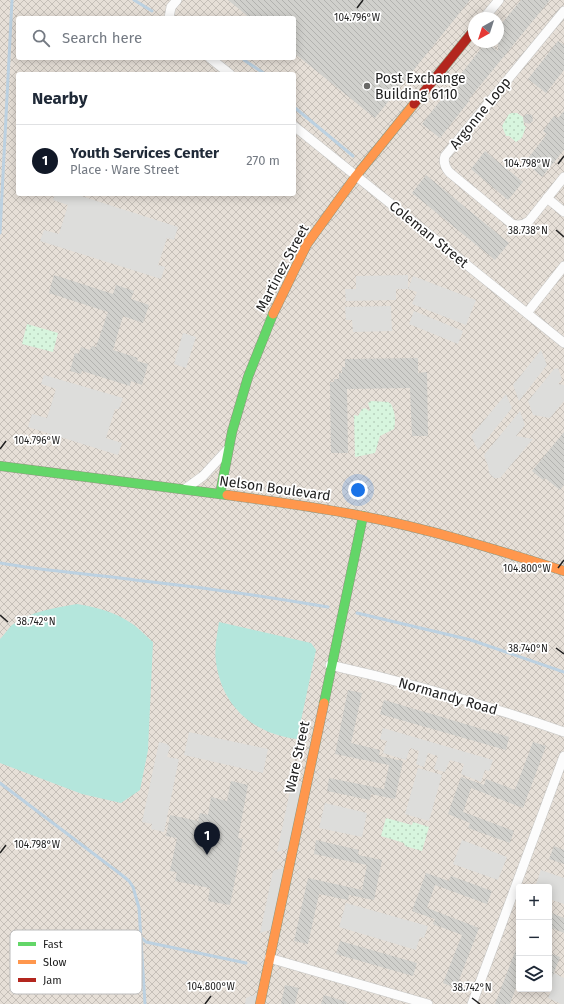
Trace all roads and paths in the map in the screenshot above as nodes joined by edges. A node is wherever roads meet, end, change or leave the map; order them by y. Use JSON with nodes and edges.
{"nodes":[{"id":1,"x":177,"y":0,"type":"edge"},
{"id":2,"x":498,"y":0,"type":"edge"},
{"id":3,"x":564,"y":11,"type":"edge"},
{"id":4,"x":489,"y":12,"type":"edge"},
{"id":5,"x":169,"y":16,"type":"edge"},
{"id":6,"x":468,"y":37,"type":"edge"},
{"id":7,"x":212,"y":60,"type":"edge"},
{"id":8,"x":228,"y":72,"type":"edge"},
{"id":9,"x":296,"y":128,"type":"edge"},
{"id":10,"x":356,"y":176,"type":"junction"},
{"id":11,"x":564,"y":177,"type":"edge"},
{"id":12,"x":547,"y":198,"type":"junction"},
{"id":13,"x":564,"y":212,"type":"edge"},
{"id":14,"x":564,"y":266,"type":"edge"},
{"id":15,"x":527,"y":313,"type":"junction"},
{"id":16,"x":564,"y":343,"type":"edge"},
{"id":17,"x":228,"y":448,"type":"junction"},
{"id":18,"x":0,"y":466,"type":"edge"},
{"id":19,"x":185,"y":489,"type":"junction"},
{"id":20,"x":220,"y":494,"type":"junction"},
{"id":21,"x":363,"y":516,"type":"junction"},
{"id":22,"x":564,"y":571,"type":"edge"},
{"id":23,"x":330,"y":665,"type":"junction"},
{"id":24,"x":564,"y":732,"type":"edge"},
{"id":25,"x":564,"y":756,"type":"edge"},
{"id":26,"x":270,"y":958,"type":"junction"},
{"id":27,"x":260,"y":1004,"type":"edge"},
{"id":28,"x":428,"y":1004,"type":"edge"},
{"id":29,"x":472,"y":1004,"type":"edge"}],
"edges":[{"from":1,"to":5,"type":"street"},
{"from":2,"to":4,"type":"street"},
{"from":3,"to":12,"type":"street","name":"Argonne Loop"},
{"from":6,"to":10,"type":"street","name":"Martinez Street"},
{"from":7,"to":8,"type":"street"},
{"from":9,"to":10,"type":"street","name":"Coleman Street"},
{"from":10,"to":15,"type":"street","name":"Coleman Street"},
{"from":10,"to":17,"type":"street","name":"Martinez Street"},
{"from":11,"to":12,"type":"street","name":"Argonne Loop"},
{"from":12,"to":13,"type":"street"},
{"from":14,"to":15,"type":"street"},
{"from":15,"to":16,"type":"street","name":"Coleman Street"},
{"from":17,"to":19,"type":"street"},
{"from":17,"to":20,"type":"street","name":"Martinez Street"},
{"from":18,"to":19,"type":"street","name":"Nelson Boulevard"},
{"from":19,"to":20,"type":"street","name":"Nelson Boulevard"},
{"from":20,"to":21,"type":"street","name":"Nelson Boulevard"},
{"from":21,"to":22,"type":"street","name":"Nelson Boulevard"},
{"from":21,"to":23,"type":"street","name":"Ware Street"},
{"from":23,"to":24,"type":"street","name":"Normandy Road"},
{"from":23,"to":26,"type":"street","name":"Ware Street"},
{"from":25,"to":29,"type":"street"},
{"from":26,"to":27,"type":"street","name":"Ware Street"},
{"from":26,"to":28,"type":"street"}]}
